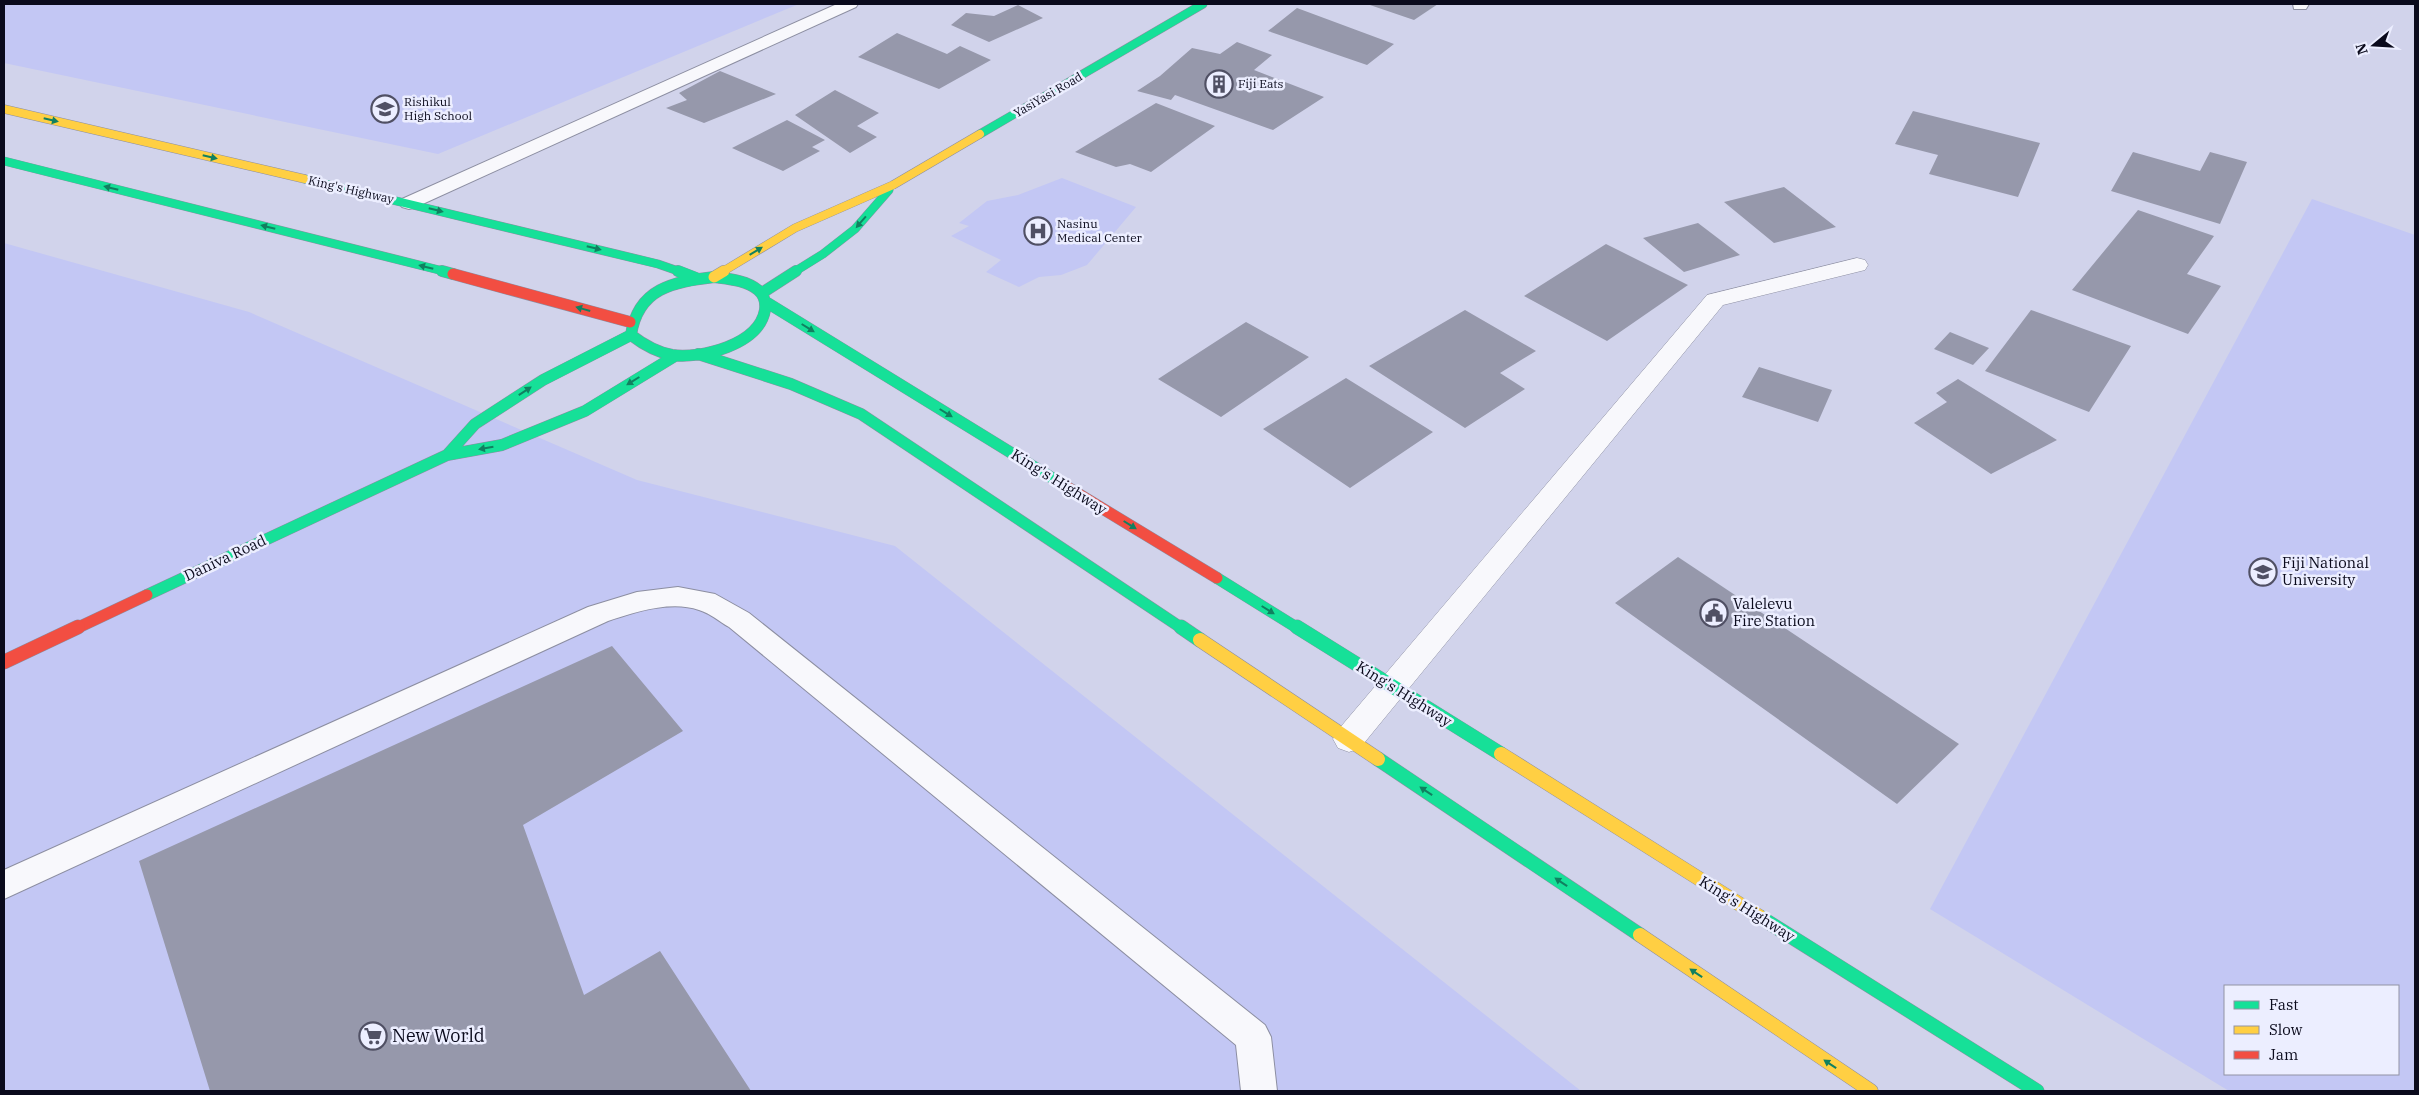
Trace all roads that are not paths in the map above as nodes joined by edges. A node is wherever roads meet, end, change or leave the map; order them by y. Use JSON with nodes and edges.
{"nodes":[{"id":1,"x":850,"y":4,"type":"edge"},
{"id":2,"x":1203,"y":4,"type":"edge"},
{"id":3,"x":4,"y":109,"type":"edge"},
{"id":4,"x":4,"y":161,"type":"edge"},
{"id":5,"x":893,"y":185,"type":"junction"},
{"id":6,"x":409,"y":203,"type":"junction"},
{"id":7,"x":1857,"y":265,"type":"dead end"},
{"id":8,"x":714,"y":276,"type":"junction"},
{"id":9,"x":696,"y":278,"type":"junction"},
{"id":10,"x":764,"y":298,"type":"junction"},
{"id":11,"x":630,"y":322,"type":"junction"},
{"id":12,"x":631,"y":335,"type":"junction"},
{"id":13,"x":698,"y":354,"type":"junction"},
{"id":14,"x":675,"y":356,"type":"junction"},
{"id":15,"x":447,"y":455,"type":"junction"},
{"id":16,"x":4,"y":662,"type":"edge"},
{"id":17,"x":1394,"y":687,"type":"junction"},
{"id":18,"x":1349,"y":739,"type":"junction"},
{"id":19,"x":4,"y":885,"type":"edge"},
{"id":20,"x":1259,"y":1091,"type":"edge"},
{"id":21,"x":1871,"y":1091,"type":"edge"},
{"id":22,"x":2037,"y":1091,"type":"edge"}],
"edges":[{"from":1,"to":6,"type":"lane"},
{"from":2,"to":5,"type":"main road","name":"YasiYasi Road"},
{"from":3,"to":6,"type":"main road","name":"King's Highway","one_way":true},
{"from":11,"to":4,"type":"main road","one_way":true},
{"from":8,"to":5,"type":"main road","name":"YasiYasi Road","one_way":true},
{"from":5,"to":10,"type":"main road","name":"YasiYasi Road","one_way":true},
{"from":6,"to":9,"type":"main road","name":"King's Highway","one_way":true},
{"from":7,"to":17,"type":"street"},
{"from":8,"to":9,"type":"main road"},
{"from":8,"to":10,"type":"main road"},
{"from":9,"to":11,"type":"main road"},
{"from":10,"to":13,"type":"main road"},
{"from":10,"to":17,"type":"main road","name":"King's Highway","one_way":true},
{"from":11,"to":12,"type":"main road"},
{"from":12,"to":14,"type":"main road"},
{"from":15,"to":12,"type":"main road","one_way":true},
{"from":13,"to":14,"type":"main road"},
{"from":13,"to":18,"type":"main road"},
{"from":14,"to":15,"type":"main road","one_way":true},
{"from":15,"to":16,"type":"main road","name":"Daniva Road"},
{"from":17,"to":18,"type":"street"},
{"from":17,"to":22,"type":"main road","name":"King's Highway"},
{"from":21,"to":18,"type":"main road","one_way":true},
{"from":19,"to":20,"type":"lane"}]}
